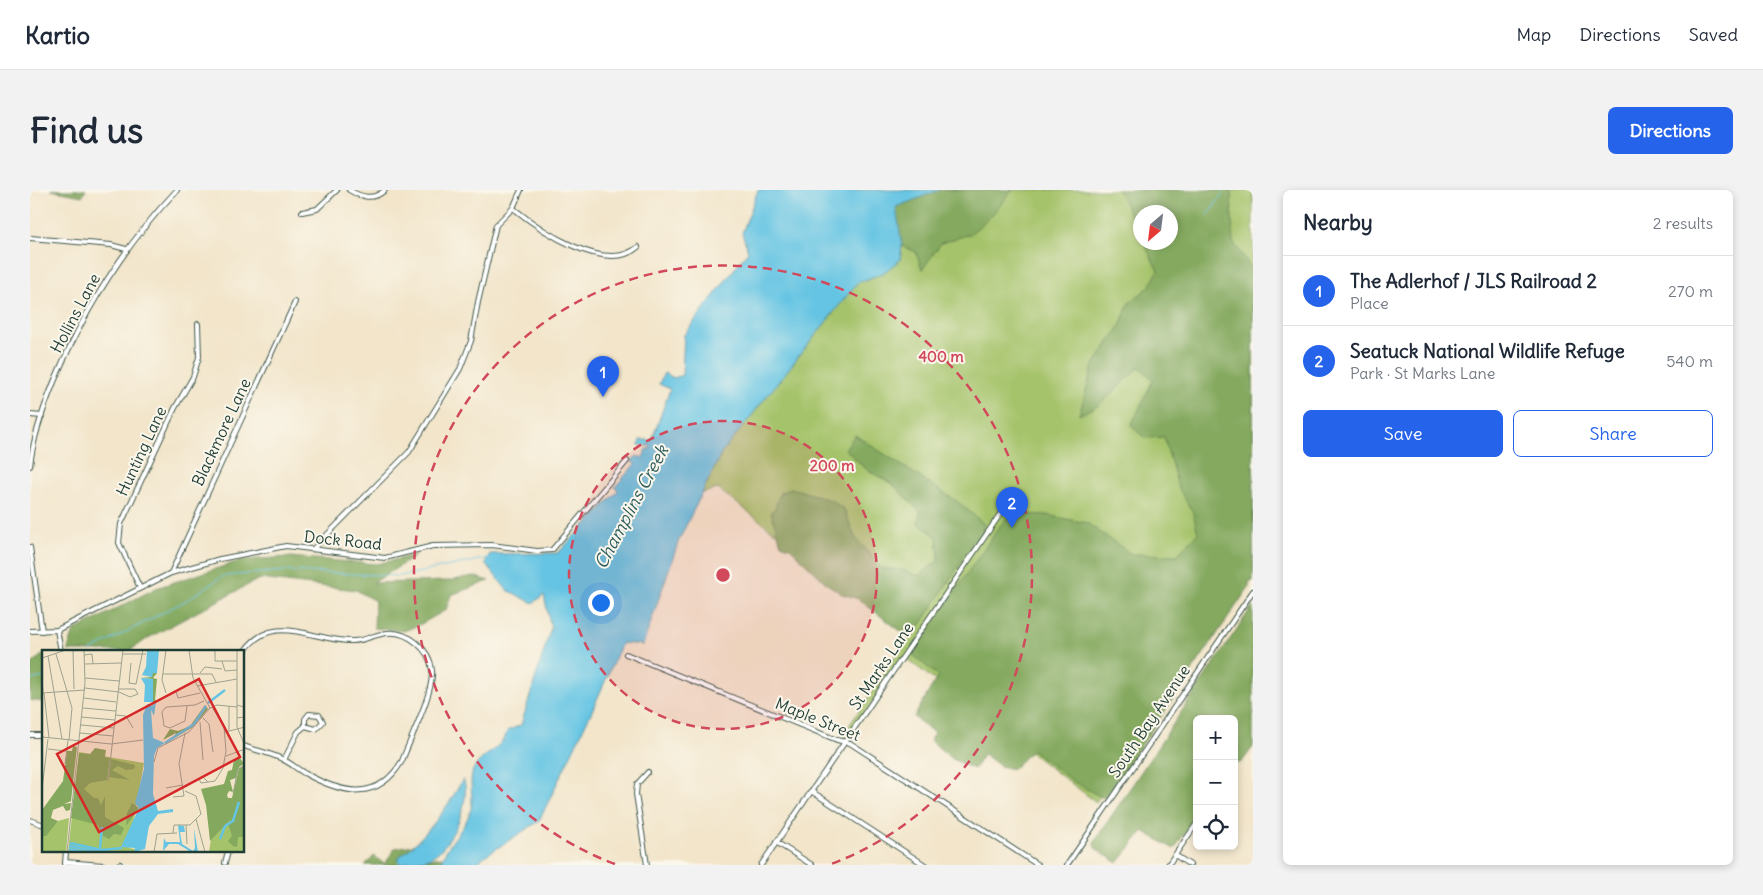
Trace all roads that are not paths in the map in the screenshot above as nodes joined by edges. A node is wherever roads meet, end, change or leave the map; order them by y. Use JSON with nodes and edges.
{"nodes":[{"id":1,"x":177,"y":190,"type":"edge"},
{"id":2,"x":337,"y":190,"type":"edge"},
{"id":3,"x":348,"y":190,"type":"edge"},
{"id":4,"x":385,"y":190,"type":"edge"},
{"id":5,"x":521,"y":190,"type":"edge"},
{"id":6,"x":513,"y":208,"type":"junction"},
{"id":7,"x":302,"y":212,"type":"dead end"},
{"id":8,"x":30,"y":238,"type":"edge"},
{"id":9,"x":638,"y":247,"type":"dead end"},
{"id":10,"x":126,"y":250,"type":"junction"},
{"id":11,"x":295,"y":302,"type":"dead end"},
{"id":12,"x":198,"y":324,"type":"dead end"},
{"id":13,"x":30,"y":415,"type":"edge"},
{"id":14,"x":42,"y":416,"type":"junction"},
{"id":15,"x":627,"y":461,"type":"dead end"},
{"id":16,"x":30,"y":466,"type":"edge"},
{"id":17,"x":1005,"y":507,"type":"dead end"},
{"id":18,"x":30,"y":547,"type":"edge"},
{"id":19,"x":313,"y":548,"type":"junction"},
{"id":20,"x":171,"y":573,"type":"junction"},
{"id":21,"x":140,"y":588,"type":"junction"},
{"id":22,"x":1253,"y":591,"type":"edge"},
{"id":23,"x":57,"y":630,"type":"junction"},
{"id":24,"x":30,"y":631,"type":"edge"},
{"id":25,"x":42,"y":631,"type":"junction"},
{"id":26,"x":61,"y":650,"type":"edge"},
{"id":27,"x":245,"y":651,"type":"edge"},
{"id":28,"x":626,"y":654,"type":"dead end"},
{"id":29,"x":305,"y":726,"type":"junction"},
{"id":30,"x":844,"y":742,"type":"junction"},
{"id":31,"x":245,"y":746,"type":"edge"},
{"id":32,"x":284,"y":760,"type":"junction"},
{"id":33,"x":648,"y":772,"type":"dead end"},
{"id":34,"x":811,"y":791,"type":"junction"},
{"id":35,"x":30,"y":820,"type":"edge"},
{"id":36,"x":42,"y":824,"type":"edge"},
{"id":37,"x":1193,"y":829,"type":"edge"},
{"id":38,"x":776,"y":842,"type":"junction"},
{"id":39,"x":228,"y":852,"type":"edge"},
{"id":40,"x":1175,"y":855,"type":"junction"},
{"id":41,"x":65,"y":863,"type":"edge"},
{"id":42,"x":225,"y":863,"type":"dead end"},
{"id":43,"x":103,"y":865,"type":"edge"},
{"id":44,"x":647,"y":865,"type":"edge"},
{"id":45,"x":761,"y":865,"type":"edge"},
{"id":46,"x":812,"y":865,"type":"edge"},
{"id":47,"x":925,"y":865,"type":"edge"},
{"id":48,"x":1038,"y":865,"type":"edge"},
{"id":49,"x":1067,"y":865,"type":"edge"},
{"id":50,"x":1168,"y":865,"type":"edge"},
{"id":51,"x":1190,"y":865,"type":"edge"}],
"edges":[{"from":1,"to":10,"type":"street","name":"Hollins Lane"},
{"from":2,"to":7,"type":"street"},
{"from":3,"to":4,"type":"street"},
{"from":5,"to":6,"type":"street"},
{"from":6,"to":9,"type":"street"},
{"from":6,"to":19,"type":"street"},
{"from":8,"to":10,"type":"street"},
{"from":10,"to":14,"type":"street","name":"Hollins Lane"},
{"from":11,"to":20,"type":"street","name":"Blackmore Lane"},
{"from":12,"to":21,"type":"street","name":"Hunting Lane"},
{"from":13,"to":14,"type":"street"},
{"from":14,"to":16,"type":"street","name":"Hollins Lane"},
{"from":15,"to":19,"type":"street","name":"Dock Road"},
{"from":17,"to":30,"type":"street","name":"St Marks Lane"},
{"from":18,"to":25,"type":"street"},
{"from":19,"to":20,"type":"street","name":"Dock Road"},
{"from":20,"to":21,"type":"street","name":"Dock Road"},
{"from":21,"to":23,"type":"street","name":"Dock Road"},
{"from":22,"to":49,"type":"street","name":"South Bay Avenue"},
{"from":23,"to":25,"type":"street","name":"Dock Road"},
{"from":23,"to":26,"type":"street"},
{"from":24,"to":25,"type":"street","name":"Dock Road"},
{"from":27,"to":32,"type":"street"},
{"from":28,"to":30,"type":"street","name":"Maple Street"},
{"from":29,"to":29,"type":"street"},
{"from":29,"to":32,"type":"street"},
{"from":30,"to":34,"type":"street","name":"St Marks Lane"},
{"from":30,"to":48,"type":"street","name":"Maple Street"},
{"from":31,"to":32,"type":"street"},
{"from":33,"to":44,"type":"street"},
{"from":34,"to":38,"type":"street","name":"St Marks Lane"},
{"from":34,"to":47,"type":"street"},
{"from":35,"to":36,"type":"street"},
{"from":37,"to":40,"type":"street"},
{"from":38,"to":45,"type":"street","name":"St Marks Lane"},
{"from":38,"to":46,"type":"street"},
{"from":39,"to":42,"type":"street"},
{"from":40,"to":50,"type":"street"},
{"from":40,"to":51,"type":"street"},
{"from":41,"to":43,"type":"street"}]}
